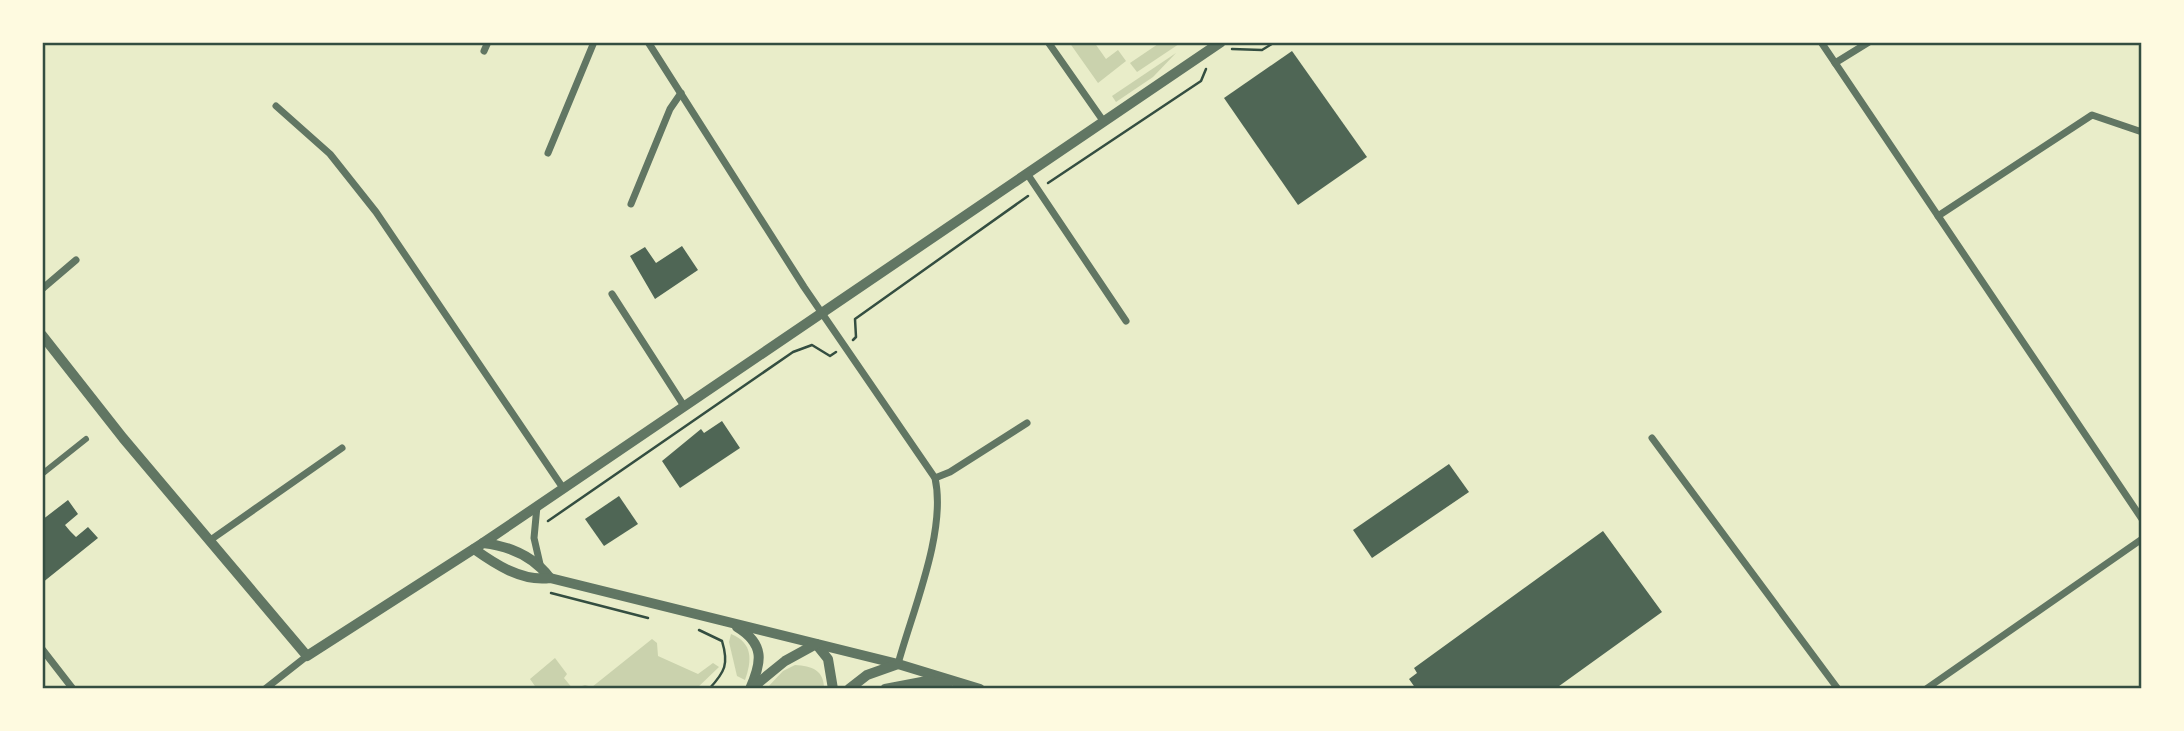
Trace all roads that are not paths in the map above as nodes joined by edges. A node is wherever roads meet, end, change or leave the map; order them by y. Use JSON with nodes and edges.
{"nodes":[{"id":1,"x":488,"y":42,"type":"edge"},
{"id":2,"x":594,"y":42,"type":"edge"},
{"id":3,"x":648,"y":42,"type":"edge"},
{"id":4,"x":1048,"y":42,"type":"edge"},
{"id":5,"x":1821,"y":42,"type":"edge"},
{"id":6,"x":1869,"y":42,"type":"edge"},
{"id":7,"x":1223,"y":47,"type":"edge"},
{"id":8,"x":484,"y":51,"type":"dead end"},
{"id":9,"x":1835,"y":63,"type":"junction"},
{"id":10,"x":681,"y":93,"type":"junction"},
{"id":11,"x":275,"y":106,"type":"dead end"},
{"id":12,"x":1104,"y":122,"type":"junction"},
{"id":13,"x":2142,"y":132,"type":"edge"},
{"id":14,"x":548,"y":153,"type":"dead end"},
{"id":15,"x":1028,"y":175,"type":"junction"},
{"id":16,"x":631,"y":204,"type":"dead end"},
{"id":17,"x":1938,"y":216,"type":"junction"},
{"id":18,"x":76,"y":260,"type":"dead end"},
{"id":19,"x":42,"y":289,"type":"edge"},
{"id":20,"x":612,"y":293,"type":"dead end"},
{"id":21,"x":822,"y":313,"type":"junction"},
{"id":22,"x":1126,"y":321,"type":"dead end"},
{"id":23,"x":42,"y":335,"type":"edge"},
{"id":24,"x":684,"y":406,"type":"junction"},
{"id":25,"x":1027,"y":423,"type":"dead end"},
{"id":26,"x":1652,"y":438,"type":"dead end"},
{"id":27,"x":86,"y":439,"type":"dead end"},
{"id":28,"x":342,"y":448,"type":"dead end"},
{"id":29,"x":42,"y":474,"type":"edge"},
{"id":30,"x":935,"y":478,"type":"junction"},
{"id":31,"x":563,"y":488,"type":"junction"},
{"id":32,"x":537,"y":506,"type":"junction"},
{"id":33,"x":2142,"y":519,"type":"edge"},
{"id":34,"x":2142,"y":539,"type":"edge"},
{"id":35,"x":209,"y":541,"type":"junction"},
{"id":36,"x":479,"y":546,"type":"junction"},
{"id":37,"x":540,"y":564,"type":"junction"},
{"id":38,"x":550,"y":578,"type":"junction"},
{"id":39,"x":728,"y":621,"type":"junction"},
{"id":40,"x":816,"y":644,"type":"junction"},
{"id":41,"x":42,"y":649,"type":"edge"},
{"id":42,"x":307,"y":656,"type":"junction"},
{"id":43,"x":898,"y":664,"type":"junction"},
{"id":44,"x":975,"y":688,"type":"edge"},
{"id":45,"x":73,"y":689,"type":"edge"},
{"id":46,"x":265,"y":689,"type":"edge"},
{"id":47,"x":751,"y":689,"type":"edge"},
{"id":48,"x":833,"y":689,"type":"edge"},
{"id":49,"x":849,"y":689,"type":"edge"},
{"id":50,"x":885,"y":689,"type":"edge"},
{"id":51,"x":1838,"y":689,"type":"edge"},
{"id":52,"x":1926,"y":689,"type":"edge"}],
"edges":[{"from":1,"to":8,"type":"street"},
{"from":2,"to":14,"type":"street"},
{"from":3,"to":10,"type":"street"},
{"from":4,"to":12,"type":"street"},
{"from":5,"to":9,"type":"street"},
{"from":6,"to":9,"type":"street"},
{"from":7,"to":12,"type":"street"},
{"from":9,"to":17,"type":"street"},
{"from":10,"to":16,"type":"street"},
{"from":10,"to":21,"type":"street"},
{"from":11,"to":31,"type":"street"},
{"from":12,"to":15,"type":"street"},
{"from":13,"to":17,"type":"street"},
{"from":15,"to":21,"type":"street"},
{"from":15,"to":22,"type":"street"},
{"from":17,"to":33,"type":"street"},
{"from":18,"to":19,"type":"street"},
{"from":20,"to":24,"type":"street"},
{"from":21,"to":24,"type":"street"},
{"from":21,"to":30,"type":"street"},
{"from":23,"to":35,"type":"street"},
{"from":24,"to":31,"type":"street"},
{"from":25,"to":30,"type":"street"},
{"from":26,"to":51,"type":"street"},
{"from":27,"to":29,"type":"street"},
{"from":28,"to":35,"type":"street"},
{"from":30,"to":43,"type":"street"},
{"from":31,"to":32,"type":"street"},
{"from":32,"to":36,"type":"street"},
{"from":32,"to":37,"type":"street"},
{"from":34,"to":52,"type":"street"},
{"from":35,"to":42,"type":"street"},
{"from":36,"to":37,"type":"street"},
{"from":36,"to":38,"type":"street"},
{"from":36,"to":42,"type":"street"},
{"from":37,"to":38,"type":"street"},
{"from":38,"to":39,"type":"street"},
{"from":39,"to":40,"type":"street"},
{"from":39,"to":47,"type":"street"},
{"from":40,"to":43,"type":"street"},
{"from":40,"to":47,"type":"street"},
{"from":40,"to":48,"type":"street"},
{"from":41,"to":45,"type":"street"},
{"from":42,"to":46,"type":"street"},
{"from":43,"to":44,"type":"street"},
{"from":43,"to":49,"type":"street"},
{"from":44,"to":50,"type":"street"}]}
